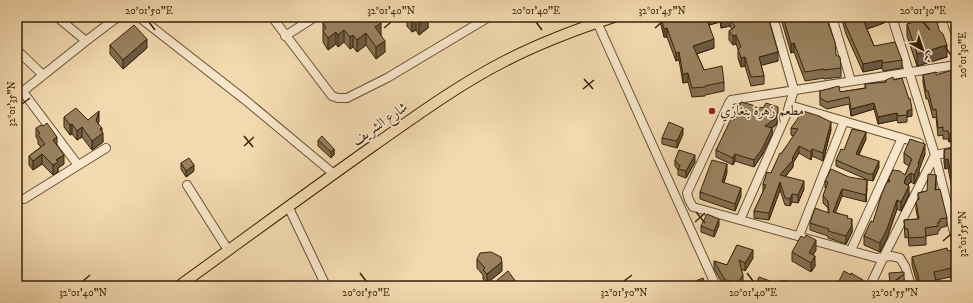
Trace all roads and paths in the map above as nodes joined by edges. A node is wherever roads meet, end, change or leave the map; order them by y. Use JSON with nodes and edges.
{"nodes":[{"id":1,"x":57,"y":17,"type":"edge"},
{"id":2,"x":121,"y":17,"type":"edge"},
{"id":3,"x":140,"y":17,"type":"edge"},
{"id":4,"x":272,"y":17,"type":"edge"},
{"id":5,"x":315,"y":17,"type":"edge"},
{"id":6,"x":489,"y":17,"type":"edge"},
{"id":7,"x":614,"y":17,"type":"edge"},
{"id":8,"x":773,"y":17,"type":"edge"},
{"id":9,"x":832,"y":17,"type":"edge"},
{"id":10,"x":892,"y":17,"type":"edge"},
{"id":11,"x":950,"y":17,"type":"edge"},
{"id":12,"x":590,"y":22,"type":"edge"},
{"id":13,"x":956,"y":35,"type":"edge"},
{"id":14,"x":285,"y":36,"type":"junction"},
{"id":15,"x":86,"y":41,"type":"junction"},
{"id":16,"x":17,"y":50,"type":"edge"},
{"id":17,"x":956,"y":65,"type":"edge"},
{"id":18,"x":910,"y":72,"type":"junction"},
{"id":19,"x":43,"y":75,"type":"junction"},
{"id":20,"x":851,"y":82,"type":"junction"},
{"id":21,"x":794,"y":90,"type":"junction"},
{"id":22,"x":20,"y":94,"type":"edge"},
{"id":23,"x":789,"y":105,"type":"junction"},
{"id":24,"x":844,"y":121,"type":"junction"},
{"id":25,"x":902,"y":138,"type":"junction"},
{"id":26,"x":932,"y":146,"type":"junction"},
{"id":27,"x":106,"y":148,"type":"dead end"},
{"id":28,"x":956,"y":151,"type":"edge"},
{"id":29,"x":935,"y":155,"type":"junction"},
{"id":30,"x":78,"y":165,"type":"junction"},
{"id":31,"x":334,"y":174,"type":"junction"},
{"id":32,"x":187,"y":185,"type":"dead end"},
{"id":33,"x":17,"y":199,"type":"edge"},
{"id":34,"x":288,"y":206,"type":"junction"},
{"id":35,"x":740,"y":220,"type":"junction"},
{"id":36,"x":799,"y":236,"type":"junction"},
{"id":37,"x":956,"y":240,"type":"edge"},
{"id":38,"x":228,"y":250,"type":"junction"},
{"id":39,"x":851,"y":250,"type":"junction"},
{"id":40,"x":884,"y":257,"type":"junction"},
{"id":41,"x":179,"y":286,"type":"edge"},
{"id":42,"x":326,"y":286,"type":"edge"},
{"id":43,"x":716,"y":286,"type":"edge"},
{"id":44,"x":870,"y":286,"type":"edge"},
{"id":45,"x":910,"y":286,"type":"edge"}],
"edges":[{"from":1,"to":15,"type":"street"},
{"from":2,"to":15,"type":"street"},
{"from":3,"to":31,"type":"street"},
{"from":4,"to":14,"type":"street"},
{"from":5,"to":14,"type":"street"},
{"from":6,"to":14,"type":"street"},
{"from":7,"to":12,"type":"main road","name":"شارع الشريف"},
{"from":8,"to":21,"type":"street"},
{"from":9,"to":20,"type":"street"},
{"from":10,"to":18,"type":"street"},
{"from":11,"to":13,"type":"street"},
{"from":12,"to":31,"type":"main road","name":"شارع الشريف"},
{"from":12,"to":43,"type":"street"},
{"from":15,"to":19,"type":"street"},
{"from":16,"to":19,"type":"street"},
{"from":17,"to":18,"type":"street"},
{"from":18,"to":20,"type":"street"},
{"from":18,"to":26,"type":"street"},
{"from":19,"to":22,"type":"street"},
{"from":20,"to":21,"type":"street"},
{"from":21,"to":23,"type":"street"},
{"from":21,"to":35,"type":"street"},
{"from":22,"to":30,"type":"street"},
{"from":23,"to":24,"type":"street"},
{"from":23,"to":35,"type":"street"},
{"from":24,"to":25,"type":"street"},
{"from":24,"to":36,"type":"street"},
{"from":25,"to":26,"type":"street"},
{"from":25,"to":39,"type":"street"},
{"from":26,"to":29,"type":"street"},
{"from":27,"to":30,"type":"street"},
{"from":28,"to":29,"type":"street"},
{"from":29,"to":37,"type":"street"},
{"from":29,"to":40,"type":"street"},
{"from":30,"to":33,"type":"street"},
{"from":31,"to":34,"type":"main road","name":"شارع الشريف"},
{"from":32,"to":38,"type":"street"},
{"from":34,"to":38,"type":"main road","name":"شارع الشريف"},
{"from":34,"to":42,"type":"street"},
{"from":35,"to":36,"type":"street"},
{"from":36,"to":39,"type":"street"},
{"from":38,"to":41,"type":"main road","name":"شارع الشريف"},
{"from":39,"to":40,"type":"street"},
{"from":40,"to":44,"type":"street"},
{"from":40,"to":45,"type":"street"}]}
